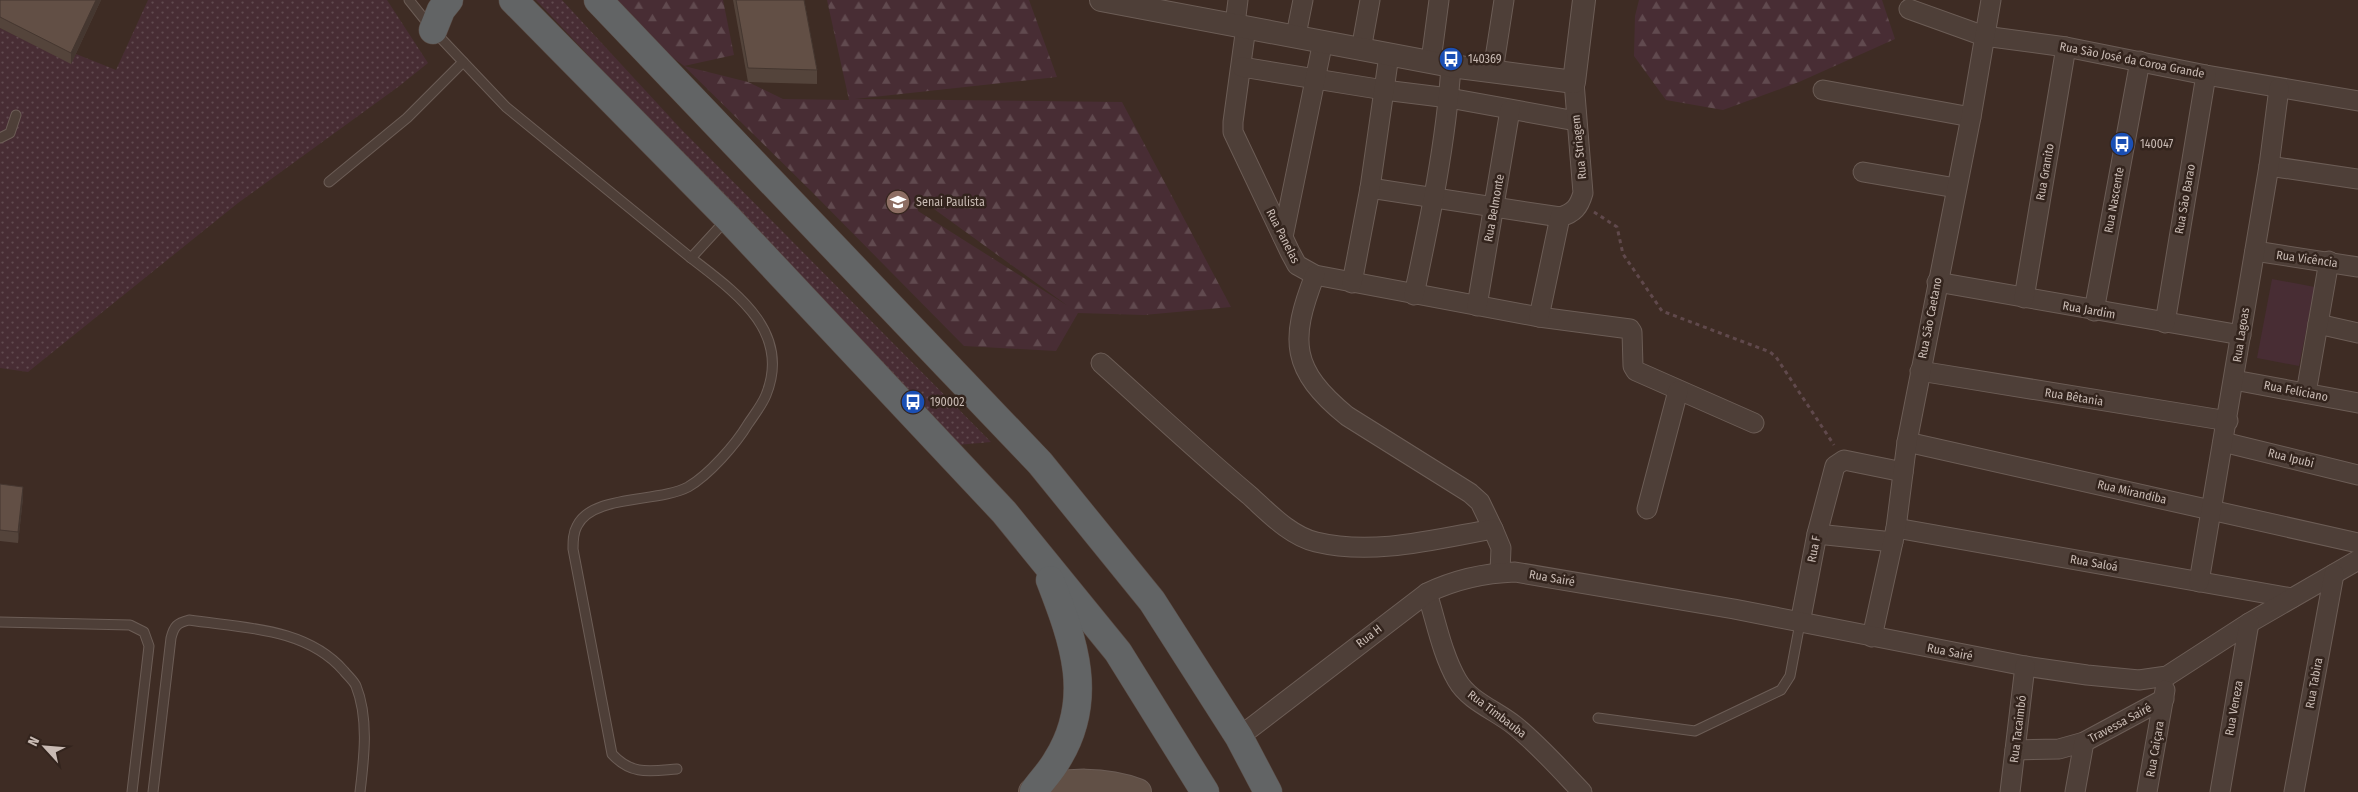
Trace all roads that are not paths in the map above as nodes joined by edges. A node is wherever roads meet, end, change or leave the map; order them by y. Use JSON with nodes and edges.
{"nodes":[{"id":1,"x":409,"y":0,"type":"edge"},
{"id":2,"x":449,"y":0,"type":"edge"},
{"id":3,"x":513,"y":0,"type":"edge"},
{"id":4,"x":598,"y":0,"type":"edge"},
{"id":5,"x":1101,"y":0,"type":"edge"},
{"id":6,"x":1238,"y":0,"type":"edge"},
{"id":7,"x":1303,"y":0,"type":"edge"},
{"id":8,"x":1370,"y":0,"type":"edge"},
{"id":9,"x":1439,"y":0,"type":"edge"},
{"id":10,"x":1504,"y":0,"type":"edge"},
{"id":11,"x":1584,"y":0,"type":"edge"},
{"id":12,"x":1991,"y":0,"type":"edge"},
{"id":13,"x":1164,"y":5,"type":"edge"},
{"id":14,"x":1909,"y":9,"type":"dead end"},
{"id":15,"x":1240,"y":26,"type":"junction"},
{"id":16,"x":433,"y":30,"type":"junction"},
{"id":17,"x":1296,"y":35,"type":"junction"},
{"id":18,"x":1984,"y":36,"type":"junction"},
{"id":19,"x":1323,"y":41,"type":"junction"},
{"id":20,"x":2066,"y":47,"type":"junction"},
{"id":21,"x":1362,"y":50,"type":"junction"},
{"id":22,"x":1389,"y":55,"type":"junction"},
{"id":23,"x":2140,"y":61,"type":"junction"},
{"id":24,"x":463,"y":62,"type":"junction"},
{"id":25,"x":1441,"y":64,"type":"junction"},
{"id":26,"x":1242,"y":67,"type":"junction"},
{"id":27,"x":1493,"y":71,"type":"junction"},
{"id":28,"x":2206,"y":75,"type":"junction"},
{"id":29,"x":1316,"y":79,"type":"junction"},
{"id":30,"x":1574,"y":82,"type":"junction"},
{"id":31,"x":2279,"y":88,"type":"junction"},
{"id":32,"x":1384,"y":90,"type":"junction"},
{"id":33,"x":1823,"y":90,"type":"dead end"},
{"id":34,"x":1449,"y":98,"type":"junction"},
{"id":35,"x":2358,"y":101,"type":"edge"},
{"id":36,"x":1510,"y":110,"type":"junction"},
{"id":37,"x":16,"y":115,"type":"dead end"},
{"id":38,"x":1970,"y":117,"type":"junction"},
{"id":39,"x":1576,"y":121,"type":"junction"},
{"id":40,"x":0,"y":138,"type":"edge"},
{"id":41,"x":2269,"y":166,"type":"junction"},
{"id":42,"x":1862,"y":172,"type":"dead end"},
{"id":43,"x":2358,"y":179,"type":"edge"},
{"id":44,"x":329,"y":182,"type":"dead end"},
{"id":45,"x":1370,"y":188,"type":"junction"},
{"id":46,"x":1956,"y":188,"type":"junction"},
{"id":47,"x":1435,"y":197,"type":"junction"},
{"id":48,"x":1495,"y":206,"type":"junction"},
{"id":49,"x":1560,"y":216,"type":"junction"},
{"id":50,"x":728,"y":218,"type":"junction"},
{"id":51,"x":1283,"y":237,"type":"junction"},
{"id":52,"x":2255,"y":251,"type":"junction"},
{"id":53,"x":691,"y":258,"type":"junction"},
{"id":54,"x":2328,"y":261,"type":"junction"},
{"id":55,"x":2358,"y":267,"type":"edge"},
{"id":56,"x":1315,"y":275,"type":"junction"},
{"id":57,"x":1937,"y":282,"type":"junction"},
{"id":58,"x":1352,"y":283,"type":"junction"},
{"id":59,"x":1414,"y":295,"type":"junction"},
{"id":60,"x":2024,"y":298,"type":"junction"},
{"id":61,"x":1477,"y":306,"type":"junction"},
{"id":62,"x":2094,"y":310,"type":"junction"},
{"id":63,"x":1539,"y":317,"type":"junction"},
{"id":64,"x":2164,"y":323,"type":"junction"},
{"id":65,"x":2318,"y":324,"type":"junction"},
{"id":66,"x":2358,"y":333,"type":"edge"},
{"id":67,"x":2241,"y":335,"type":"junction"},
{"id":68,"x":1101,"y":363,"type":"dead end"},
{"id":69,"x":1920,"y":371,"type":"junction"},
{"id":70,"x":2234,"y":380,"type":"junction"},
{"id":71,"x":1678,"y":391,"type":"junction"},
{"id":72,"x":2306,"y":392,"type":"junction"},
{"id":73,"x":2358,"y":403,"type":"edge"},
{"id":74,"x":2228,"y":420,"type":"junction"},
{"id":75,"x":1754,"y":423,"type":"dead end"},
{"id":76,"x":1906,"y":442,"type":"junction"},
{"id":77,"x":2224,"y":442,"type":"junction"},
{"id":78,"x":1903,"y":472,"type":"junction"},
{"id":79,"x":2358,"y":475,"type":"edge"},
{"id":80,"x":1647,"y":509,"type":"dead end"},
{"id":81,"x":2210,"y":511,"type":"junction"},
{"id":82,"x":1494,"y":530,"type":"junction"},
{"id":83,"x":1816,"y":534,"type":"junction"},
{"id":84,"x":1895,"y":535,"type":"junction"},
{"id":85,"x":2358,"y":543,"type":"edge"},
{"id":86,"x":1041,"y":555,"type":"junction"},
{"id":87,"x":2358,"y":560,"type":"edge"},
{"id":88,"x":1508,"y":572,"type":"junction"},
{"id":89,"x":2334,"y":574,"type":"junction"},
{"id":90,"x":2199,"y":582,"type":"junction"},
{"id":91,"x":1427,"y":593,"type":"junction"},
{"id":92,"x":2292,"y":598,"type":"junction"},
{"id":93,"x":0,"y":622,"type":"edge"},
{"id":94,"x":1800,"y":623,"type":"junction"},
{"id":95,"x":2249,"y":623,"type":"junction"},
{"id":96,"x":1872,"y":637,"type":"junction"},
{"id":97,"x":2025,"y":666,"type":"junction"},
{"id":98,"x":2167,"y":676,"type":"junction"},
{"id":99,"x":2164,"y":699,"type":"junction"},
{"id":100,"x":1598,"y":718,"type":"dead end"},
{"id":101,"x":1239,"y":737,"type":"junction"},
{"id":102,"x":2084,"y":742,"type":"junction"},
{"id":103,"x":2015,"y":750,"type":"junction"},
{"id":104,"x":678,"y":768,"type":"dead end"},
{"id":105,"x":132,"y":792,"type":"edge"},
{"id":106,"x":153,"y":792,"type":"edge"},
{"id":107,"x":360,"y":792,"type":"edge"},
{"id":108,"x":1033,"y":792,"type":"edge"},
{"id":109,"x":1138,"y":792,"type":"edge"},
{"id":110,"x":1205,"y":792,"type":"edge"},
{"id":111,"x":1268,"y":792,"type":"edge"},
{"id":112,"x":1582,"y":792,"type":"edge"},
{"id":113,"x":2010,"y":792,"type":"edge"},
{"id":114,"x":2075,"y":792,"type":"edge"},
{"id":115,"x":2148,"y":792,"type":"edge"},
{"id":116,"x":2220,"y":792,"type":"edge"},
{"id":117,"x":2294,"y":792,"type":"edge"}],
"edges":[{"from":1,"to":16,"type":"lane"},
{"from":2,"to":16,"type":"highway"},
{"from":3,"to":50,"type":"highway"},
{"from":4,"to":101,"type":"highway"},
{"from":5,"to":13,"type":"street"},
{"from":6,"to":15,"type":"street","name":"Rua Panelas"},
{"from":7,"to":17,"type":"street"},
{"from":8,"to":21,"type":"street"},
{"from":9,"to":25,"type":"street"},
{"from":10,"to":27,"type":"street"},
{"from":11,"to":30,"type":"street"},
{"from":12,"to":18,"type":"street","name":"Rua São Caetano"},
{"from":13,"to":15,"type":"street"},
{"from":14,"to":18,"type":"street","name":"Rua São José da Coroa Grande"},
{"from":15,"to":17,"type":"street"},
{"from":15,"to":26,"type":"street","name":"Rua Panelas"},
{"from":16,"to":24,"type":"lane"},
{"from":17,"to":19,"type":"street"},
{"from":18,"to":20,"type":"street","name":"Rua São José da Coroa Grande"},
{"from":18,"to":38,"type":"street","name":"Rua São Caetano"},
{"from":19,"to":21,"type":"street"},
{"from":19,"to":29,"type":"street"},
{"from":20,"to":23,"type":"street","name":"Rua São José da Coroa Grande"},
{"from":20,"to":60,"type":"street","name":"Rua Granito"},
{"from":21,"to":22,"type":"street"},
{"from":22,"to":25,"type":"street"},
{"from":22,"to":32,"type":"street"},
{"from":23,"to":28,"type":"street","name":"Rua São José da Coroa Grande"},
{"from":23,"to":62,"type":"street","name":"Rua Nascente"},
{"from":24,"to":44,"type":"lane"},
{"from":24,"to":53,"type":"lane"},
{"from":25,"to":27,"type":"street"},
{"from":25,"to":34,"type":"street"},
{"from":26,"to":29,"type":"street"},
{"from":26,"to":51,"type":"street","name":"Rua Panelas"},
{"from":27,"to":30,"type":"street"},
{"from":28,"to":31,"type":"street","name":"Rua São José da Coroa Grande"},
{"from":28,"to":64,"type":"street","name":"Rua São Barao"},
{"from":29,"to":32,"type":"street"},
{"from":29,"to":51,"type":"street"},
{"from":30,"to":39,"type":"street","name":"Rua Striagem"},
{"from":31,"to":35,"type":"street","name":"Rua São José da Coroa Grande"},
{"from":31,"to":41,"type":"street","name":"Rua Lagoas"},
{"from":32,"to":34,"type":"street"},
{"from":32,"to":45,"type":"street"},
{"from":33,"to":38,"type":"street"},
{"from":34,"to":36,"type":"street"},
{"from":34,"to":47,"type":"street"},
{"from":36,"to":39,"type":"street"},
{"from":36,"to":48,"type":"street","name":"Rua Belmonte"},
{"from":37,"to":40,"type":"lane"},
{"from":38,"to":46,"type":"street","name":"Rua São Caetano"},
{"from":39,"to":49,"type":"street","name":"Rua Striagem"},
{"from":41,"to":43,"type":"street"},
{"from":41,"to":52,"type":"street","name":"Rua Lagoas"},
{"from":42,"to":46,"type":"street"},
{"from":45,"to":47,"type":"street"},
{"from":45,"to":58,"type":"street"},
{"from":46,"to":57,"type":"street","name":"Rua São Caetano"},
{"from":47,"to":48,"type":"street"},
{"from":47,"to":59,"type":"street"},
{"from":48,"to":49,"type":"street"},
{"from":48,"to":61,"type":"street","name":"Rua Belmonte"},
{"from":49,"to":63,"type":"street"},
{"from":50,"to":53,"type":"lane"},
{"from":50,"to":86,"type":"highway"},
{"from":51,"to":56,"type":"street","name":"Rua Panelas"},
{"from":52,"to":54,"type":"street","name":"Rua Vicência"},
{"from":52,"to":67,"type":"street","name":"Rua Lagoas"},
{"from":53,"to":104,"type":"lane"},
{"from":54,"to":55,"type":"street","name":"Rua Vicência"},
{"from":54,"to":65,"type":"street"},
{"from":56,"to":58,"type":"street","name":"Rua Panelas"},
{"from":56,"to":82,"type":"street"},
{"from":57,"to":60,"type":"street","name":"Rua Jardim"},
{"from":57,"to":69,"type":"street","name":"Rua São Caetano"},
{"from":58,"to":59,"type":"street","name":"Rua Panelas"},
{"from":59,"to":61,"type":"street","name":"Rua Panelas"},
{"from":60,"to":62,"type":"street","name":"Rua Jardim"},
{"from":61,"to":63,"type":"street","name":"Rua Panelas"},
{"from":62,"to":64,"type":"street","name":"Rua Jardim"},
{"from":63,"to":71,"type":"street","name":"Rua Panelas"},
{"from":64,"to":67,"type":"street","name":"Rua Jardim"},
{"from":65,"to":66,"type":"street"},
{"from":65,"to":72,"type":"street"},
{"from":67,"to":70,"type":"street","name":"Rua Lagoas"},
{"from":68,"to":82,"type":"street"},
{"from":69,"to":74,"type":"street","name":"Rua Bêtania"},
{"from":69,"to":76,"type":"street","name":"Rua São Caetano"},
{"from":70,"to":72,"type":"street","name":"Rua Feliciano"},
{"from":70,"to":74,"type":"street","name":"Rua Lagoas"},
{"from":71,"to":75,"type":"street"},
{"from":71,"to":80,"type":"street"},
{"from":72,"to":73,"type":"street","name":"Rua Feliciano"},
{"from":74,"to":77,"type":"street","name":"Rua Lagoas"},
{"from":76,"to":78,"type":"street","name":"Rua São Caetano"},
{"from":76,"to":81,"type":"street","name":"Rua Mirandiba"},
{"from":77,"to":79,"type":"street","name":"Rua Ipubi"},
{"from":77,"to":81,"type":"street","name":"Rua Lagoas"},
{"from":78,"to":83,"type":"street","name":"Rua F"},
{"from":78,"to":84,"type":"street","name":"Rua São Caetano"},
{"from":81,"to":85,"type":"street","name":"Rua Mirandiba"},
{"from":81,"to":90,"type":"street","name":"Rua Lagoas"},
{"from":82,"to":88,"type":"street"},
{"from":83,"to":84,"type":"street","name":"Rua Saloá"},
{"from":83,"to":94,"type":"street","name":"Rua F"},
{"from":84,"to":90,"type":"street","name":"Rua Saloá"},
{"from":84,"to":96,"type":"street","name":"Rua São Caetano"},
{"from":86,"to":108,"type":"highway"},
{"from":86,"to":110,"type":"highway"},
{"from":87,"to":89,"type":"street","name":"Rua Sairé"},
{"from":88,"to":91,"type":"street","name":"Rua H"},
{"from":88,"to":94,"type":"street","name":"Rua Sairé"},
{"from":89,"to":92,"type":"street","name":"Rua Sairé"},
{"from":89,"to":117,"type":"street","name":"Rua Tabira"},
{"from":90,"to":92,"type":"street","name":"Rua Saloá"},
{"from":91,"to":101,"type":"street","name":"Rua H"},
{"from":91,"to":112,"type":"street","name":"Rua Timbauba"},
{"from":92,"to":95,"type":"street","name":"Rua Sairé"},
{"from":93,"to":105,"type":"lane"},
{"from":94,"to":96,"type":"street","name":"Rua Sairé"},
{"from":94,"to":100,"type":"lane"},
{"from":95,"to":98,"type":"street","name":"Rua Sairé"},
{"from":95,"to":116,"type":"street","name":"Rua Veneza"},
{"from":96,"to":97,"type":"street","name":"Rua Sairé"},
{"from":97,"to":98,"type":"street","name":"Rua Sairé"},
{"from":97,"to":103,"type":"street","name":"Rua Tacaimbó"},
{"from":98,"to":99,"type":"street","name":"Rua Caiçara"},
{"from":99,"to":102,"type":"street","name":"Travessa Sairé"},
{"from":99,"to":115,"type":"street","name":"Rua Caiçara"},
{"from":101,"to":111,"type":"highway"},
{"from":102,"to":103,"type":"street","name":"Travessa Sairé"},
{"from":102,"to":114,"type":"street"},
{"from":103,"to":113,"type":"street","name":"Rua Tacaimbó"},
{"from":106,"to":107,"type":"lane"},
{"from":108,"to":109,"type":"main road"}]}
